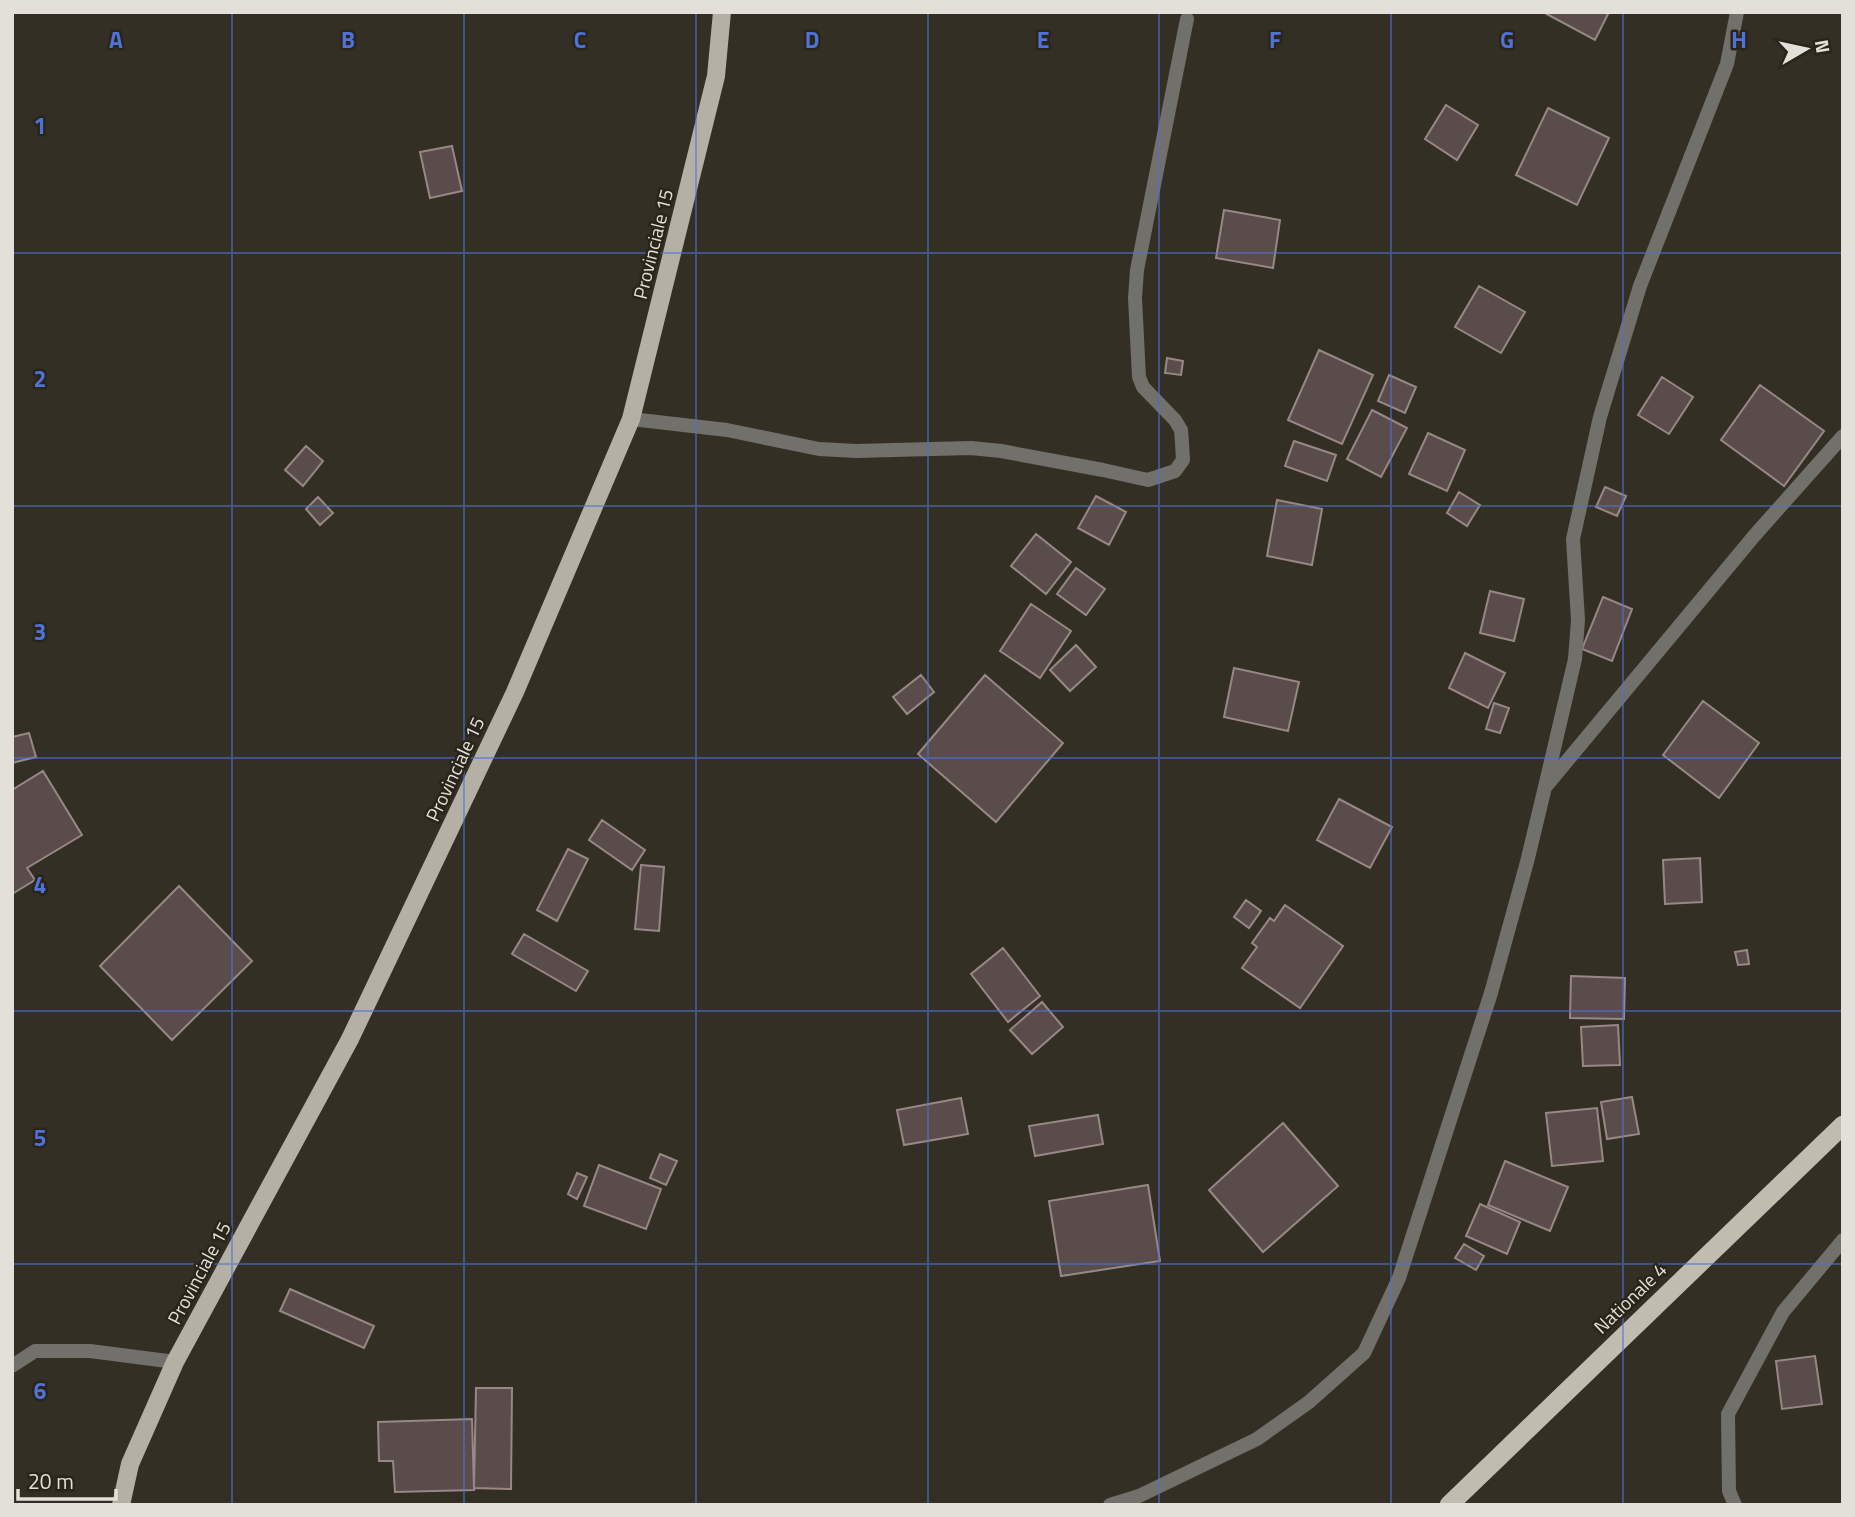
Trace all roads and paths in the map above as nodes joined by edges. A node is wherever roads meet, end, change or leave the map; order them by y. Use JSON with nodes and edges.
{"nodes":[{"id":1,"x":722,"y":12,"type":"edge"},
{"id":2,"x":1737,"y":12,"type":"edge"},
{"id":3,"x":1187,"y":19,"type":"dead end"},
{"id":4,"x":632,"y":419,"type":"junction"},
{"id":5,"x":1843,"y":436,"type":"edge"},
{"id":6,"x":1545,"y":787,"type":"junction"},
{"id":7,"x":1843,"y":1125,"type":"edge"},
{"id":8,"x":1843,"y":1240,"type":"edge"},
{"id":9,"x":175,"y":1362,"type":"junction"},
{"id":10,"x":12,"y":1366,"type":"edge"},
{"id":11,"x":121,"y":1505,"type":"edge"},
{"id":12,"x":1110,"y":1505,"type":"edge"},
{"id":13,"x":1449,"y":1505,"type":"edge"},
{"id":14,"x":1735,"y":1505,"type":"edge"}],
"edges":[{"from":1,"to":4,"type":"main road","name":"Provinciale 15"},
{"from":2,"to":6,"type":"street"},
{"from":3,"to":4,"type":"street"},
{"from":4,"to":9,"type":"main road","name":"Provinciale 15"},
{"from":5,"to":6,"type":"street"},
{"from":6,"to":12,"type":"street"},
{"from":7,"to":13,"type":"highway","name":"Nationale 4"},
{"from":8,"to":14,"type":"street"},
{"from":9,"to":10,"type":"street"},
{"from":9,"to":11,"type":"main road","name":"Provinciale 15"}]}
